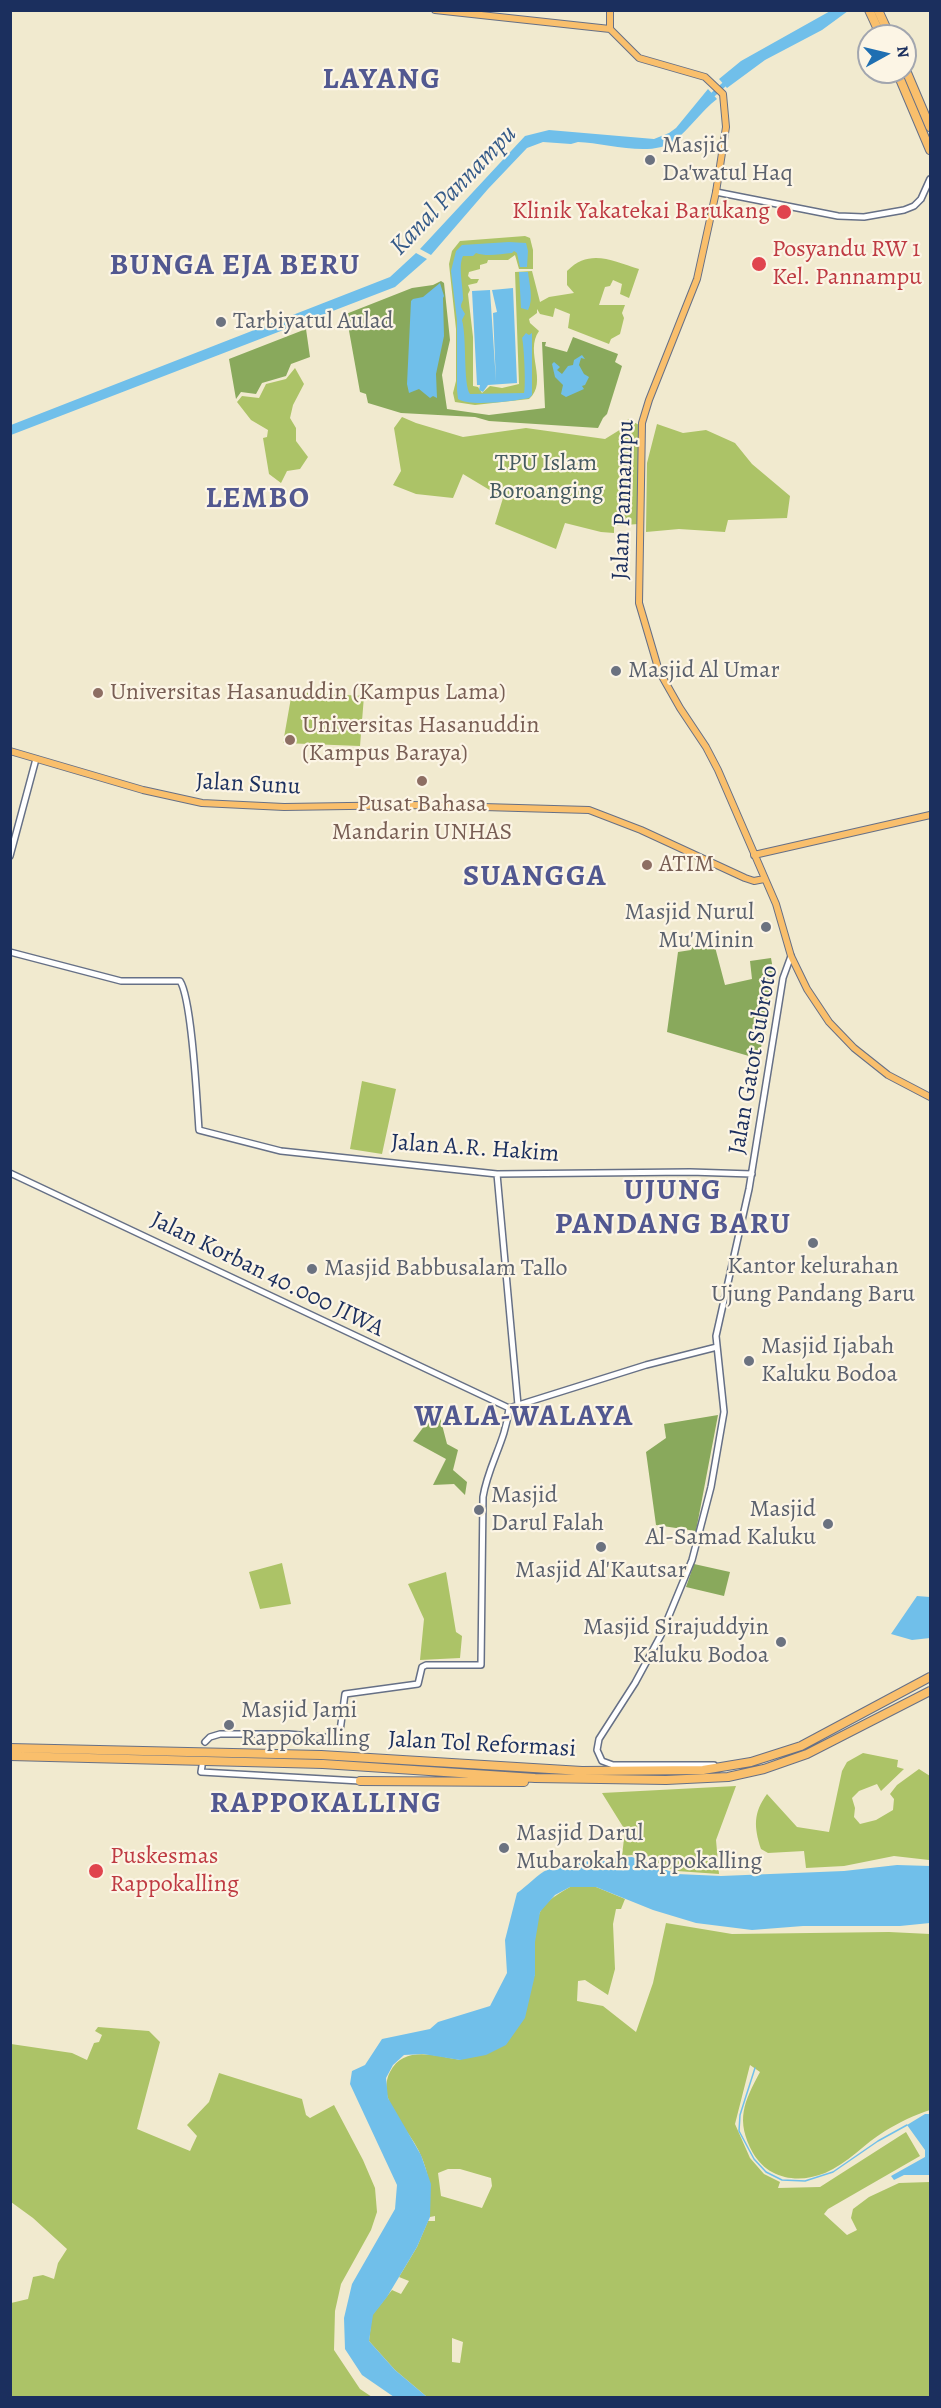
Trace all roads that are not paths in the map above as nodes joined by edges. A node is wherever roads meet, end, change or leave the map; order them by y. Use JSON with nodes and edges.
{"nodes":[{"id":1,"x":435,"y":10,"type":"edge"},
{"id":2,"x":610,"y":10,"type":"edge"},
{"id":3,"x":869,"y":10,"type":"edge"},
{"id":4,"x":878,"y":10,"type":"edge"},
{"id":5,"x":875,"y":24,"type":"edge"},
{"id":6,"x":884,"y":24,"type":"edge"},
{"id":7,"x":610,"y":29,"type":"junction"},
{"id":8,"x":902,"y":84,"type":"edge"},
{"id":9,"x":912,"y":84,"type":"edge"},
{"id":10,"x":930,"y":127,"type":"edge"},
{"id":11,"x":930,"y":149,"type":"edge"},
{"id":12,"x":930,"y":179,"type":"edge"},
{"id":13,"x":716,"y":192,"type":"junction"},
{"id":14,"x":10,"y":751,"type":"edge"},
{"id":15,"x":36,"y":759,"type":"junction"},
{"id":16,"x":930,"y":815,"type":"edge"},
{"id":17,"x":754,"y":855,"type":"junction"},
{"id":18,"x":10,"y":856,"type":"edge"},
{"id":19,"x":763,"y":876,"type":"junction"},
{"id":20,"x":10,"y":952,"type":"edge"},
{"id":21,"x":791,"y":956,"type":"junction"},
{"id":22,"x":930,"y":1097,"type":"edge"},
{"id":23,"x":10,"y":1173,"type":"edge"},
{"id":24,"x":497,"y":1174,"type":"junction"},
{"id":25,"x":752,"y":1174,"type":"junction"},
{"id":26,"x":717,"y":1347,"type":"junction"},
{"id":27,"x":518,"y":1405,"type":"junction"},
{"id":28,"x":509,"y":1408,"type":"junction"},
{"id":29,"x":930,"y":1677,"type":"edge"},
{"id":30,"x":930,"y":1691,"type":"edge"},
{"id":31,"x":206,"y":1742,"type":"dead end"},
{"id":32,"x":10,"y":1748,"type":"edge"},
{"id":33,"x":10,"y":1756,"type":"edge"},
{"id":34,"x":202,"y":1766,"type":"dead end"},
{"id":35,"x":723,"y":1768,"type":"junction"},
{"id":36,"x":579,"y":1779,"type":"junction"},
{"id":37,"x":360,"y":1781,"type":"joint"}],
"edges":[{"from":1,"to":7,"type":"main road"},
{"from":2,"to":7,"type":"main road"},
{"from":3,"to":5,"type":"highway"},
{"from":4,"to":6,"type":"highway"},
{"from":7,"to":13,"type":"main road","name":"Jalan Pannampu"},
{"from":8,"to":11,"type":"highway"},
{"from":9,"to":10,"type":"highway"},
{"from":12,"to":13,"type":"street"},
{"from":13,"to":17,"type":"main road","name":"Jalan Pannampu"},
{"from":14,"to":15,"type":"main road","name":"Jalan Sunu"},
{"from":15,"to":18,"type":"street"},
{"from":15,"to":19,"type":"main road","name":"Jalan Sunu"},
{"from":16,"to":17,"type":"main road"},
{"from":17,"to":19,"type":"main road","name":"Jalan Pannampu"},
{"from":19,"to":21,"type":"main road","name":"Jalan Pannampu"},
{"from":20,"to":24,"type":"street","name":"Jalan A.R. Hakim"},
{"from":21,"to":22,"type":"main road","name":"Jalan Pannampu"},
{"from":21,"to":25,"type":"street","name":"Jalan Gatot Subroto"},
{"from":23,"to":28,"type":"street","name":"Jalan Korban 40.000 JIWA"},
{"from":24,"to":25,"type":"street","name":"Jalan A.R. Hakim"},
{"from":24,"to":27,"type":"street"},
{"from":25,"to":26,"type":"street","name":"Jalan Gatot Subroto"},
{"from":26,"to":27,"type":"street"},
{"from":26,"to":35,"type":"street","name":"Jalan Gatot Subroto"},
{"from":27,"to":28,"type":"street"},
{"from":28,"to":31,"type":"street"},
{"from":29,"to":35,"type":"highway","name":"Jalan Tol Reformasi"},
{"from":30,"to":36,"type":"highway","name":"Jalan Tol Reformasi"},
{"from":32,"to":35,"type":"highway","name":"Jalan Tol Reformasi"},
{"from":33,"to":36,"type":"highway","name":"Jalan Tol Reformasi"},
{"from":34,"to":37,"type":"street"},
{"from":36,"to":37,"type":"highway"}]}
